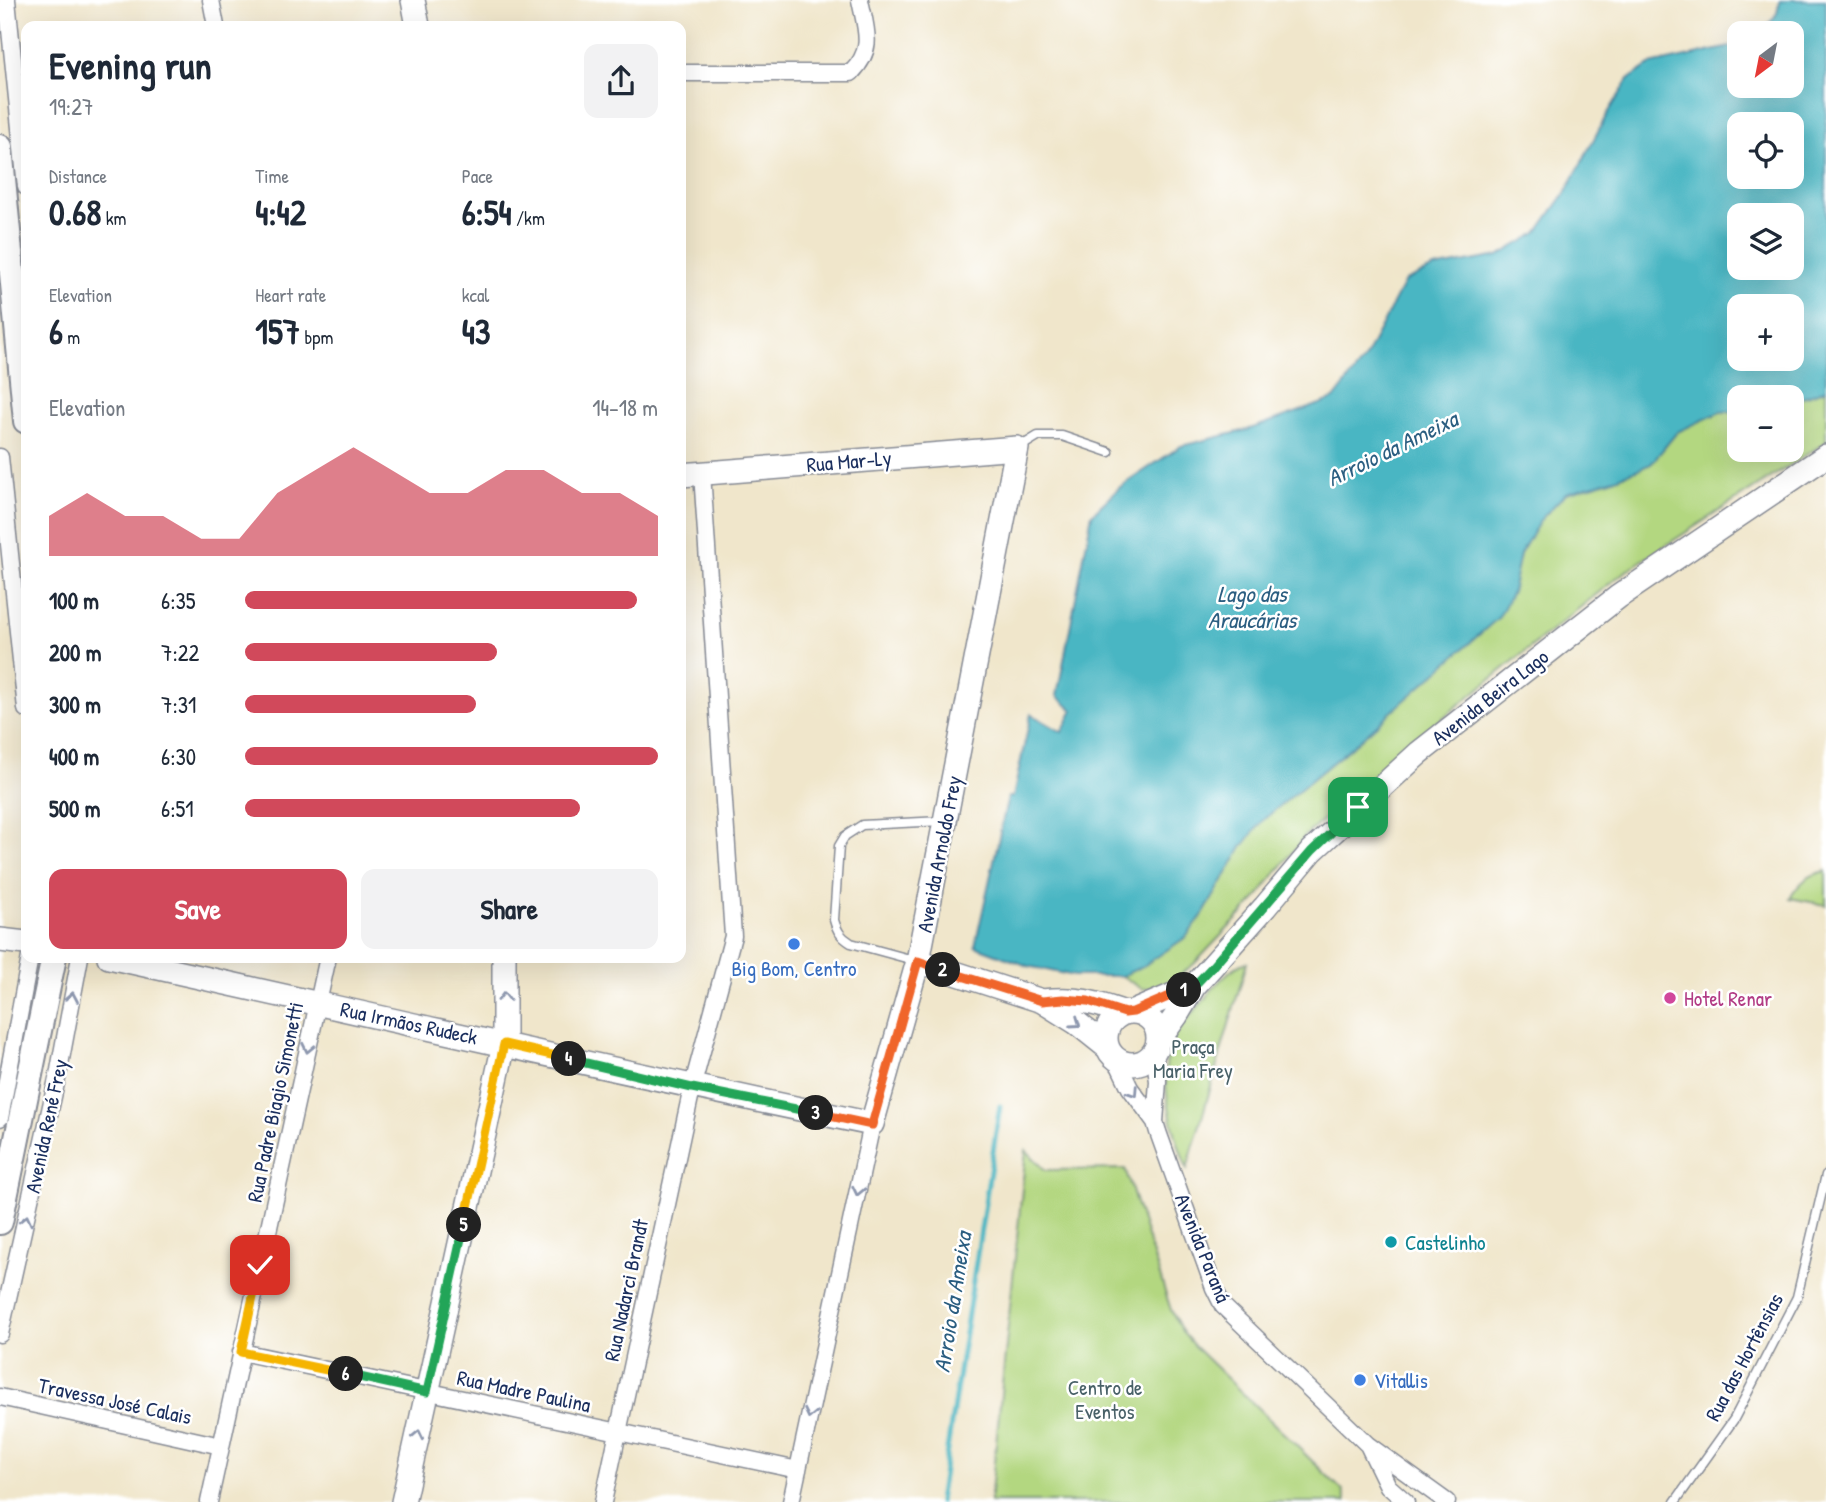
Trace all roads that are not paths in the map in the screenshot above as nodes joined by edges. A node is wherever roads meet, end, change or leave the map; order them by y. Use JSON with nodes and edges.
{"nodes":[{"id":1,"x":7,"y":0,"type":"edge"},
{"id":2,"x":211,"y":0,"type":"edge"},
{"id":3,"x":413,"y":0,"type":"edge"},
{"id":4,"x":860,"y":0,"type":"edge"},
{"id":5,"x":215,"y":21,"type":"edge"},
{"id":6,"x":417,"y":21,"type":"edge"},
{"id":7,"x":686,"y":73,"type":"edge"},
{"id":8,"x":21,"y":138,"type":"edge"},
{"id":9,"x":0,"y":147,"type":"edge"},
{"id":10,"x":7,"y":284,"type":"edge"},
{"id":11,"x":21,"y":385,"type":"edge"},
{"id":12,"x":1017,"y":448,"type":"junction"},
{"id":13,"x":1109,"y":452,"type":"dead end"},
{"id":14,"x":1826,"y":456,"type":"edge"},
{"id":15,"x":0,"y":457,"type":"edge"},
{"id":16,"x":691,"y":474,"type":"edge"},
{"id":17,"x":21,"y":661,"type":"edge"},
{"id":18,"x":945,"y":821,"type":"junction"},
{"id":19,"x":0,"y":940,"type":"edge"},
{"id":20,"x":21,"y":942,"type":"edge"},
{"id":21,"x":918,"y":961,"type":"junction"},
{"id":22,"x":29,"y":963,"type":"edge"},
{"id":23,"x":53,"y":963,"type":"edge"},
{"id":24,"x":79,"y":963,"type":"edge"},
{"id":25,"x":136,"y":963,"type":"edge"},
{"id":26,"x":327,"y":963,"type":"edge"},
{"id":27,"x":504,"y":963,"type":"edge"},
{"id":28,"x":1194,"y":986,"type":"junction"},
{"id":29,"x":1042,"y":1001,"type":"junction"},
{"id":30,"x":318,"y":1003,"type":"junction"},
{"id":31,"x":1129,"y":1013,"type":"junction"},
{"id":32,"x":504,"y":1044,"type":"junction"},
{"id":33,"x":1156,"y":1046,"type":"junction"},
{"id":34,"x":1112,"y":1053,"type":"junction"},
{"id":35,"x":692,"y":1088,"type":"junction"},
{"id":36,"x":0,"y":1118,"type":"edge"},
{"id":37,"x":1156,"y":1122,"type":"junction"},
{"id":38,"x":872,"y":1125,"type":"junction"},
{"id":39,"x":1826,"y":1175,"type":"edge"},
{"id":40,"x":0,"y":1222,"type":"edge"},
{"id":41,"x":0,"y":1334,"type":"edge"},
{"id":42,"x":241,"y":1352,"type":"junction"},
{"id":43,"x":427,"y":1392,"type":"junction"},
{"id":44,"x":0,"y":1397,"type":"edge"},
{"id":45,"x":618,"y":1432,"type":"junction"},
{"id":46,"x":1368,"y":1445,"type":"junction"},
{"id":47,"x":221,"y":1446,"type":"junction"},
{"id":48,"x":798,"y":1470,"type":"junction"},
{"id":49,"x":1411,"y":1476,"type":"junction"},
{"id":50,"x":1398,"y":1500,"type":"edge"},
{"id":51,"x":209,"y":1502,"type":"edge"},
{"id":52,"x":403,"y":1502,"type":"edge"},
{"id":53,"x":603,"y":1502,"type":"edge"},
{"id":54,"x":791,"y":1502,"type":"edge"},
{"id":55,"x":1447,"y":1502,"type":"edge"},
{"id":56,"x":1675,"y":1502,"type":"edge"}],
"edges":[{"from":1,"to":8,"type":"street"},
{"from":2,"to":5,"type":"street"},
{"from":3,"to":6,"type":"street"},
{"from":4,"to":7,"type":"street"},
{"from":9,"to":10,"type":"main road"},
{"from":10,"to":11,"type":"main road"},
{"from":12,"to":13,"type":"lane"},
{"from":12,"to":16,"type":"street","name":"Rua Mar-Ly"},
{"from":12,"to":18,"type":"street","name":"Avenida Arnoldo Frey"},
{"from":14,"to":28,"type":"street","name":"Avenida Beira Lago"},
{"from":15,"to":17,"type":"street"},
{"from":16,"to":35,"type":"street","name":"Rua Nadarci Brandt"},
{"from":18,"to":21,"type":"street","name":"Avenida Arnoldo Frey"},
{"from":18,"to":21,"type":"lane"},
{"from":19,"to":20,"type":"street"},
{"from":21,"to":29,"type":"street","name":"Avenida Paraná"},
{"from":21,"to":38,"type":"street","name":"Avenida Arnoldo Frey"},
{"from":22,"to":36,"type":"street"},
{"from":23,"to":40,"type":"main road","name":"Avenida René Frey"},
{"from":41,"to":24,"type":"street","name":"Avenida René Frey","one_way":true},
{"from":25,"to":30,"type":"street","name":"Rua Irmãos Rudeck"},
{"from":26,"to":30,"type":"street","name":"Rua Padre Biagio Simonetti"},
{"from":32,"to":27,"type":"street","one_way":true},
{"from":28,"to":31,"type":"street","name":"Avenida Beira Lago"},
{"from":28,"to":33,"type":"street","name":"Avenida Beira Lago"},
{"from":29,"to":31,"type":"street","name":"Avenida Paraná"},
{"from":29,"to":34,"type":"street","name":"Avenida Paraná","one_way":true},
{"from":30,"to":32,"type":"street","name":"Rua Irmãos Rudeck"},
{"from":30,"to":42,"type":"street","name":"Rua Padre Biagio Simonetti","one_way":true},
{"from":31,"to":33,"type":"street","name":"Avenida Paraná"},
{"from":31,"to":34,"type":"street"},
{"from":32,"to":35,"type":"street","name":"Rua Irmãos Rudeck"},
{"from":32,"to":43,"type":"street"},
{"from":33,"to":34,"type":"street"},
{"from":33,"to":37,"type":"street","name":"Avenida Paraná"},
{"from":34,"to":37,"type":"street","name":"Avenida Paraná","one_way":true},
{"from":35,"to":38,"type":"street","name":"Rua Irmãos Rudeck"},
{"from":35,"to":45,"type":"street","name":"Rua Nadarci Brandt"},
{"from":37,"to":46,"type":"street","name":"Avenida Paraná"},
{"from":38,"to":48,"type":"street","name":"Avenida Arnoldo Frey","one_way":true},
{"from":39,"to":56,"type":"lane","name":"Rua das Hortênsias"},
{"from":42,"to":43,"type":"street","name":"Rua Madre Paulina"},
{"from":42,"to":47,"type":"street","name":"Rua Padre Biagio Simonetti"},
{"from":43,"to":45,"type":"street","name":"Rua Madre Paulina"},
{"from":52,"to":43,"type":"street","one_way":true},
{"from":44,"to":47,"type":"street","name":"Travessa José Calais"},
{"from":45,"to":48,"type":"street","name":"Rua Madre Paulina"},
{"from":45,"to":53,"type":"street","name":"Rua Nadarci Brandt"},
{"from":46,"to":49,"type":"street","name":"Avenida Paraná"},
{"from":46,"to":50,"type":"street","name":"Avenida Paraná"},
{"from":47,"to":51,"type":"street","name":"Rua Padre Biagio Simonetti"},
{"from":48,"to":54,"type":"street","name":"Avenida Arnoldo Frey"},
{"from":49,"to":50,"type":"street"},
{"from":49,"to":55,"type":"street","name":"Avenida Paraná"}]}
